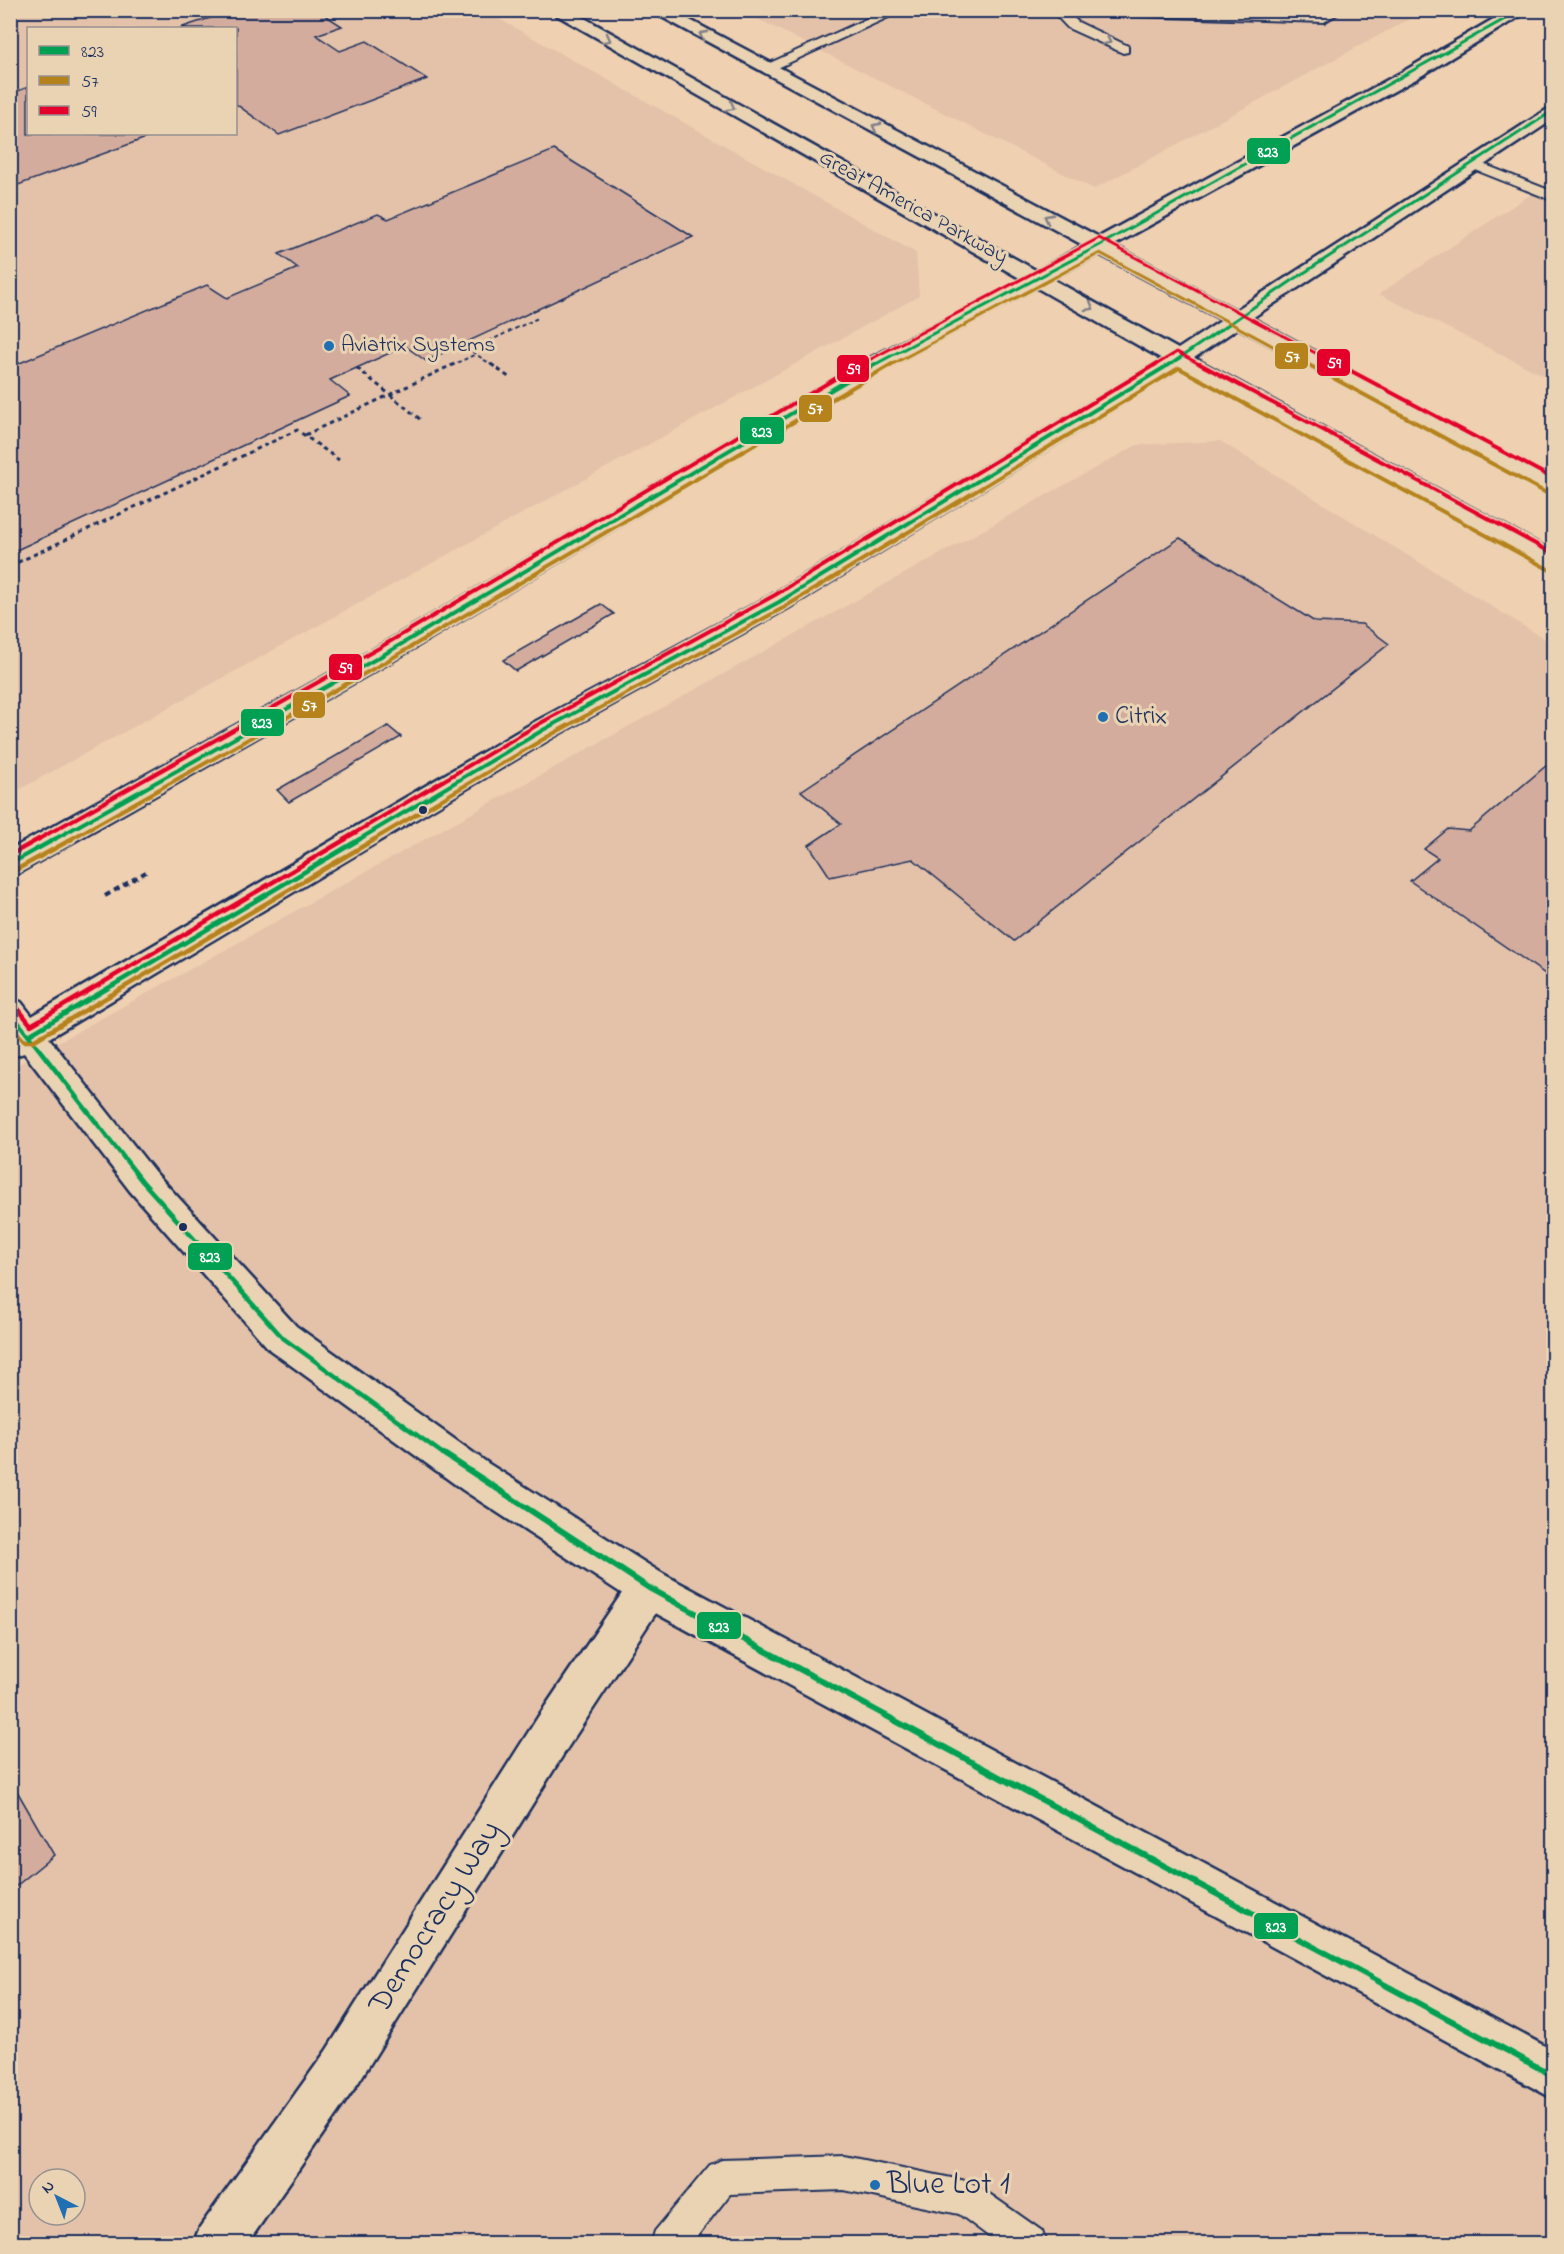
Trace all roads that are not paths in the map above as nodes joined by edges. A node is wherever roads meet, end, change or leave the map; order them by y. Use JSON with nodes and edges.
{"nodes":[{"id":1,"x":556,"y":10,"type":"edge"},
{"id":2,"x":657,"y":10,"type":"edge"},
{"id":3,"x":898,"y":10,"type":"edge"},
{"id":4,"x":1059,"y":10,"type":"edge"},
{"id":5,"x":1338,"y":10,"type":"edge"},
{"id":6,"x":1522,"y":10,"type":"edge"},
{"id":7,"x":1078,"y":11,"type":"edge"},
{"id":8,"x":1138,"y":42,"type":"dead end"},
{"id":9,"x":1123,"y":49,"type":"dead end"},
{"id":10,"x":766,"y":68,"type":"junction"},
{"id":11,"x":1554,"y":110,"type":"edge"},
{"id":12,"x":1473,"y":164,"type":"junction"},
{"id":13,"x":1554,"y":197,"type":"edge"},
{"id":14,"x":1100,"y":246,"type":"junction"},
{"id":15,"x":1039,"y":278,"type":"junction"},
{"id":16,"x":1237,"y":318,"type":"junction"},
{"id":17,"x":1179,"y":358,"type":"junction"},
{"id":18,"x":1554,"y":488,"type":"edge"},
{"id":19,"x":1554,"y":562,"type":"edge"},
{"id":20,"x":10,"y":864,"type":"edge"},
{"id":21,"x":17,"y":1030,"type":"edge"},
{"id":22,"x":649,"y":1588,"type":"junction"},
{"id":23,"x":1554,"y":2076,"type":"edge"},
{"id":24,"x":217,"y":2244,"type":"edge"},
{"id":25,"x":669,"y":2244,"type":"edge"},
{"id":26,"x":1029,"y":2244,"type":"edge"}],
"edges":[{"from":1,"to":15,"type":"main road","name":"Great America Parkway","one_way":true},
{"from":10,"to":2,"type":"main road","one_way":true},
{"from":3,"to":10,"type":"lane"},
{"from":4,"to":7,"type":"lane"},
{"from":4,"to":9,"type":"lane","one_way":true},
{"from":5,"to":7,"type":"lane"},
{"from":6,"to":14,"type":"main road"},
{"from":7,"to":8,"type":"lane"},
{"from":14,"to":10,"type":"main road","one_way":true},
{"from":11,"to":12,"type":"main road"},
{"from":12,"to":13,"type":"lane"},
{"from":12,"to":16,"type":"main road"},
{"from":14,"to":15,"type":"main road"},
{"from":14,"to":16,"type":"main road"},
{"from":15,"to":17,"type":"main road","name":"Great America Parkway","one_way":true},
{"from":15,"to":20,"type":"main road"},
{"from":16,"to":17,"type":"main road"},
{"from":16,"to":18,"type":"main road"},
{"from":17,"to":19,"type":"main road","name":"Great America Parkway"},
{"from":17,"to":21,"type":"main road"},
{"from":21,"to":22,"type":"main road"},
{"from":22,"to":23,"type":"main road"},
{"from":22,"to":24,"type":"main road","name":"Democracy Way"},
{"from":25,"to":26,"type":"lane"}]}
